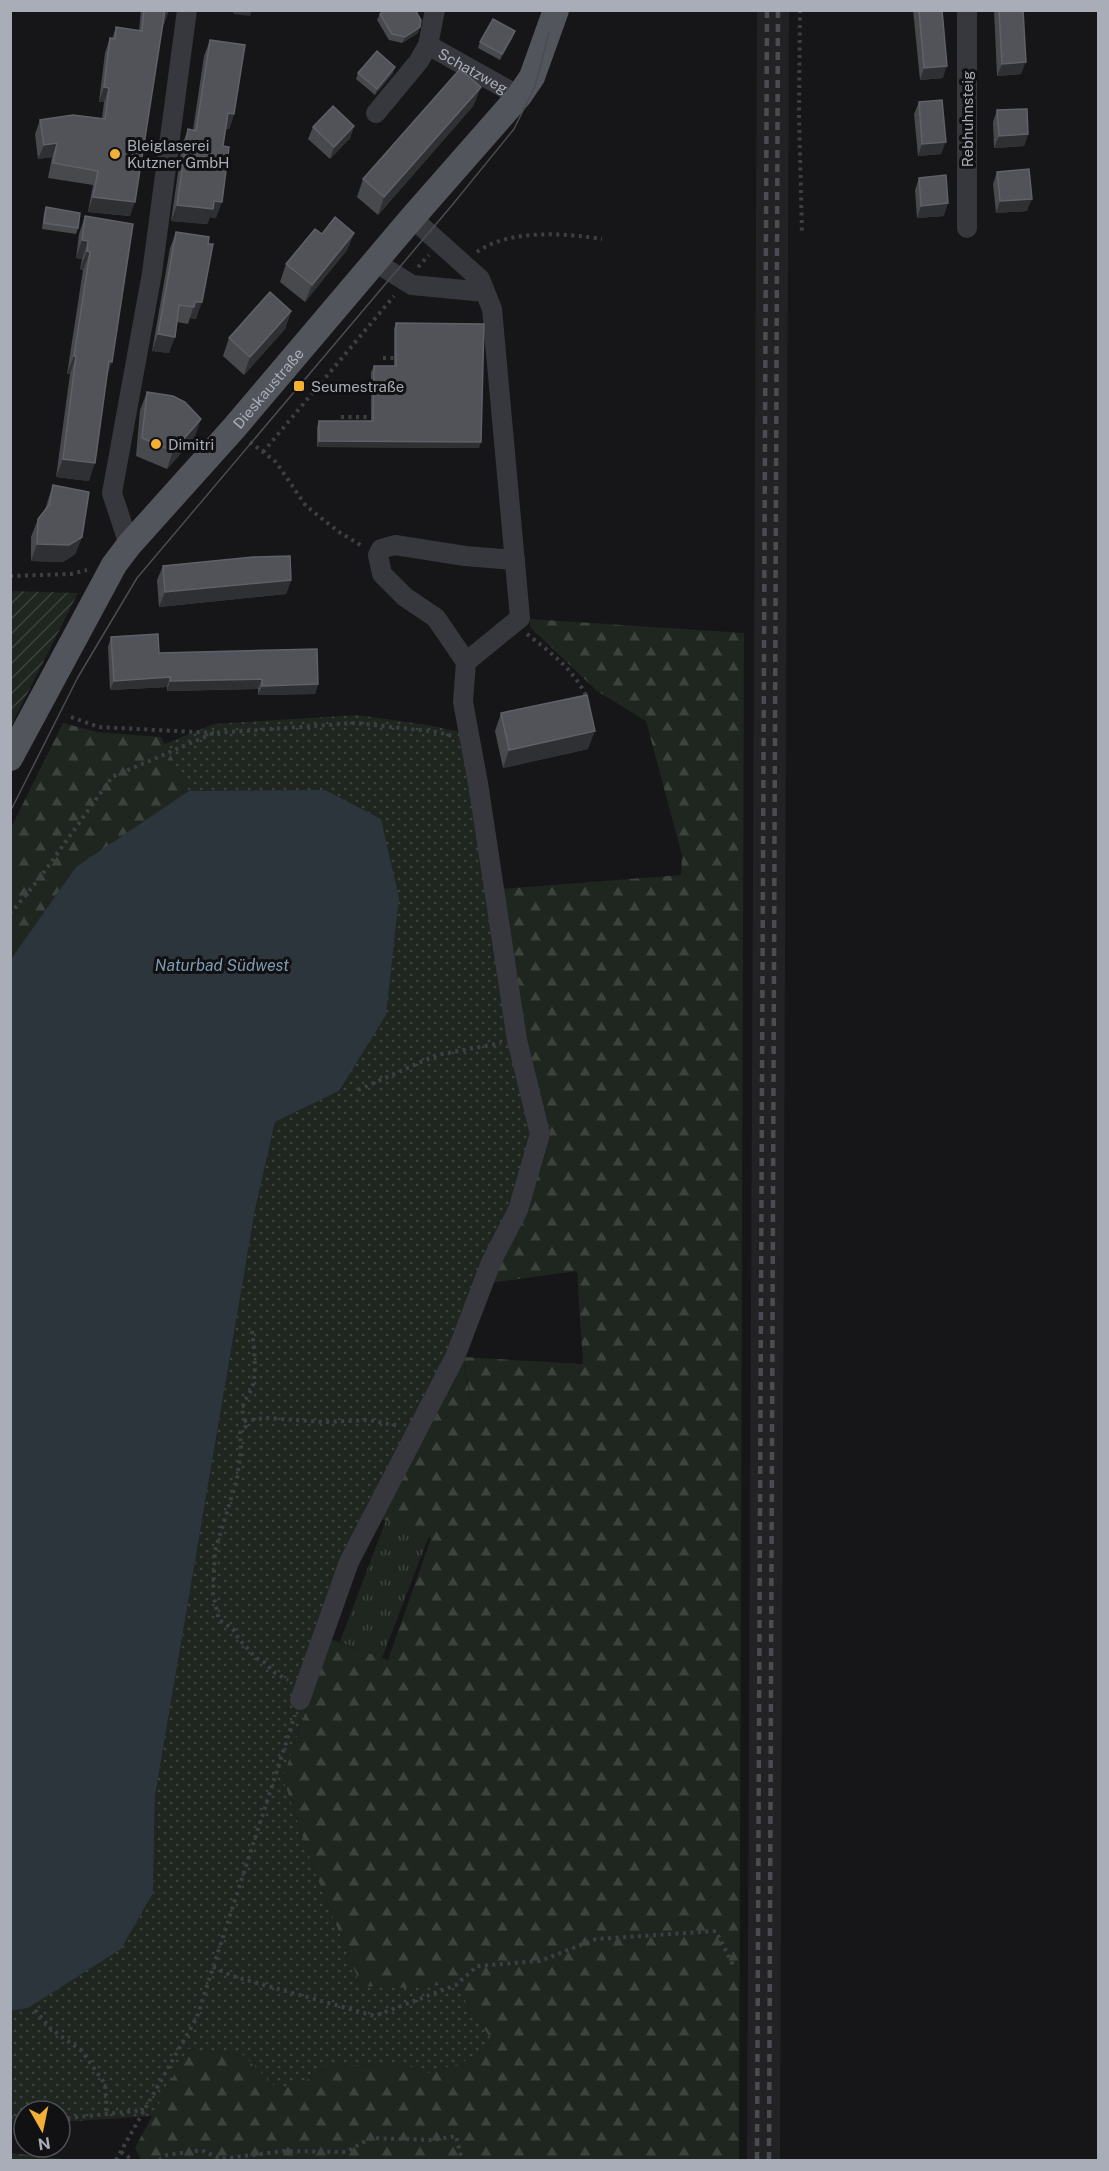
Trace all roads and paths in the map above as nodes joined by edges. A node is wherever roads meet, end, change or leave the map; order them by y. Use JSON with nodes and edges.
{"nodes":[{"id":1,"x":187,"y":10,"type":"edge"},
{"id":2,"x":435,"y":10,"type":"edge"},
{"id":3,"x":800,"y":10,"type":"edge"},
{"id":4,"x":967,"y":10,"type":"edge"},
{"id":5,"x":552,"y":22,"type":"edge"},
{"id":6,"x":428,"y":45,"type":"junction"},
{"id":7,"x":519,"y":96,"type":"junction"},
{"id":8,"x":376,"y":113,"type":"dead end"},
{"id":9,"x":412,"y":218,"type":"junction"},
{"id":10,"x":967,"y":228,"type":"dead end"},
{"id":11,"x":802,"y":235,"type":"dead end"},
{"id":12,"x":602,"y":239,"type":"dead end"},
{"id":13,"x":375,"y":262,"type":"junction"},
{"id":14,"x":463,"y":262,"type":"junction"},
{"id":15,"x":485,"y":292,"type":"junction"},
{"id":16,"x":383,"y":309,"type":"dead end"},
{"id":17,"x":382,"y":358,"type":"dead end"},
{"id":18,"x":405,"y":358,"type":"edge"},
{"id":19,"x":340,"y":417,"type":"dead end"},
{"id":20,"x":387,"y":417,"type":"edge"},
{"id":21,"x":248,"y":441,"type":"dead end"},
{"id":22,"x":263,"y":452,"type":"junction"},
{"id":23,"x":122,"y":555,"type":"junction"},
{"id":24,"x":378,"y":555,"type":"junction"},
{"id":25,"x":515,"y":560,"type":"junction"},
{"id":26,"x":10,"y":576,"type":"edge"},
{"id":27,"x":514,"y":623,"type":"junction"},
{"id":28,"x":466,"y":662,"type":"junction"},
{"id":29,"x":587,"y":698,"type":"edge"},
{"id":30,"x":71,"y":717,"type":"dead end"},
{"id":31,"x":214,"y":733,"type":"junction"},
{"id":32,"x":470,"y":741,"type":"junction"},
{"id":33,"x":10,"y":758,"type":"edge"},
{"id":34,"x":10,"y":914,"type":"edge"},
{"id":35,"x":517,"y":1040,"type":"junction"},
{"id":36,"x":358,"y":1090,"type":"dead end"},
{"id":37,"x":252,"y":1331,"type":"dead end"},
{"id":38,"x":244,"y":1421,"type":"junction"},
{"id":39,"x":418,"y":1428,"type":"junction"},
{"id":40,"x":302,"y":1694,"type":"junction"},
{"id":41,"x":733,"y":1965,"type":"dead end"},
{"id":42,"x":213,"y":1967,"type":"junction"},
{"id":43,"x":35,"y":2010,"type":"dead end"},
{"id":44,"x":144,"y":2110,"type":"junction"},
{"id":45,"x":107,"y":2115,"type":"junction"},
{"id":46,"x":72,"y":2118,"type":"edge"},
{"id":47,"x":121,"y":2152,"type":"junction"},
{"id":48,"x":116,"y":2160,"type":"edge"},
{"id":49,"x":133,"y":2160,"type":"edge"},
{"id":50,"x":159,"y":2160,"type":"edge"},
{"id":51,"x":462,"y":2160,"type":"edge"}],
"edges":[{"from":1,"to":23,"type":"street"},
{"from":2,"to":6,"type":"street","name":"Schatzweg"},
{"from":3,"to":11,"type":"path"},
{"from":4,"to":10,"type":"street","name":"Rebhuhnsteig"},
{"from":5,"to":7,"type":"main road","name":"Dieskaustraße"},
{"from":6,"to":7,"type":"street","name":"Schatzweg"},
{"from":6,"to":8,"type":"street","name":"Schatzweg"},
{"from":7,"to":9,"type":"main road","name":"Dieskaustraße"},
{"from":9,"to":13,"type":"main road","name":"Dieskaustraße"},
{"from":9,"to":14,"type":"street"},
{"from":12,"to":14,"type":"path"},
{"from":13,"to":15,"type":"street"},
{"from":13,"to":23,"type":"main road","name":"Dieskaustraße"},
{"from":14,"to":15,"type":"street"},
{"from":15,"to":25,"type":"street"},
{"from":16,"to":22,"type":"path"},
{"from":17,"to":18,"type":"path"},
{"from":19,"to":20,"type":"path"},
{"from":21,"to":22,"type":"path"},
{"from":22,"to":24,"type":"path"},
{"from":23,"to":26,"type":"path"},
{"from":23,"to":33,"type":"main road","name":"Dieskaustraße"},
{"from":24,"to":25,"type":"street"},
{"from":24,"to":28,"type":"street"},
{"from":25,"to":27,"type":"street"},
{"from":27,"to":28,"type":"street"},
{"from":27,"to":29,"type":"path"},
{"from":28,"to":32,"type":"street"},
{"from":30,"to":31,"type":"path"},
{"from":31,"to":32,"type":"path"},
{"from":31,"to":34,"type":"path"},
{"from":32,"to":35,"type":"street"},
{"from":35,"to":36,"type":"path"},
{"from":35,"to":39,"type":"street"},
{"from":37,"to":38,"type":"path"},
{"from":38,"to":39,"type":"path"},
{"from":38,"to":40,"type":"path"},
{"from":39,"to":40,"type":"street"},
{"from":40,"to":42,"type":"path"},
{"from":41,"to":42,"type":"path"},
{"from":42,"to":44,"type":"path"},
{"from":43,"to":45,"type":"path"},
{"from":44,"to":45,"type":"path"},
{"from":44,"to":47,"type":"path"},
{"from":45,"to":46,"type":"path"},
{"from":47,"to":48,"type":"path"},
{"from":47,"to":49,"type":"path"},
{"from":50,"to":51,"type":"path"}]}
